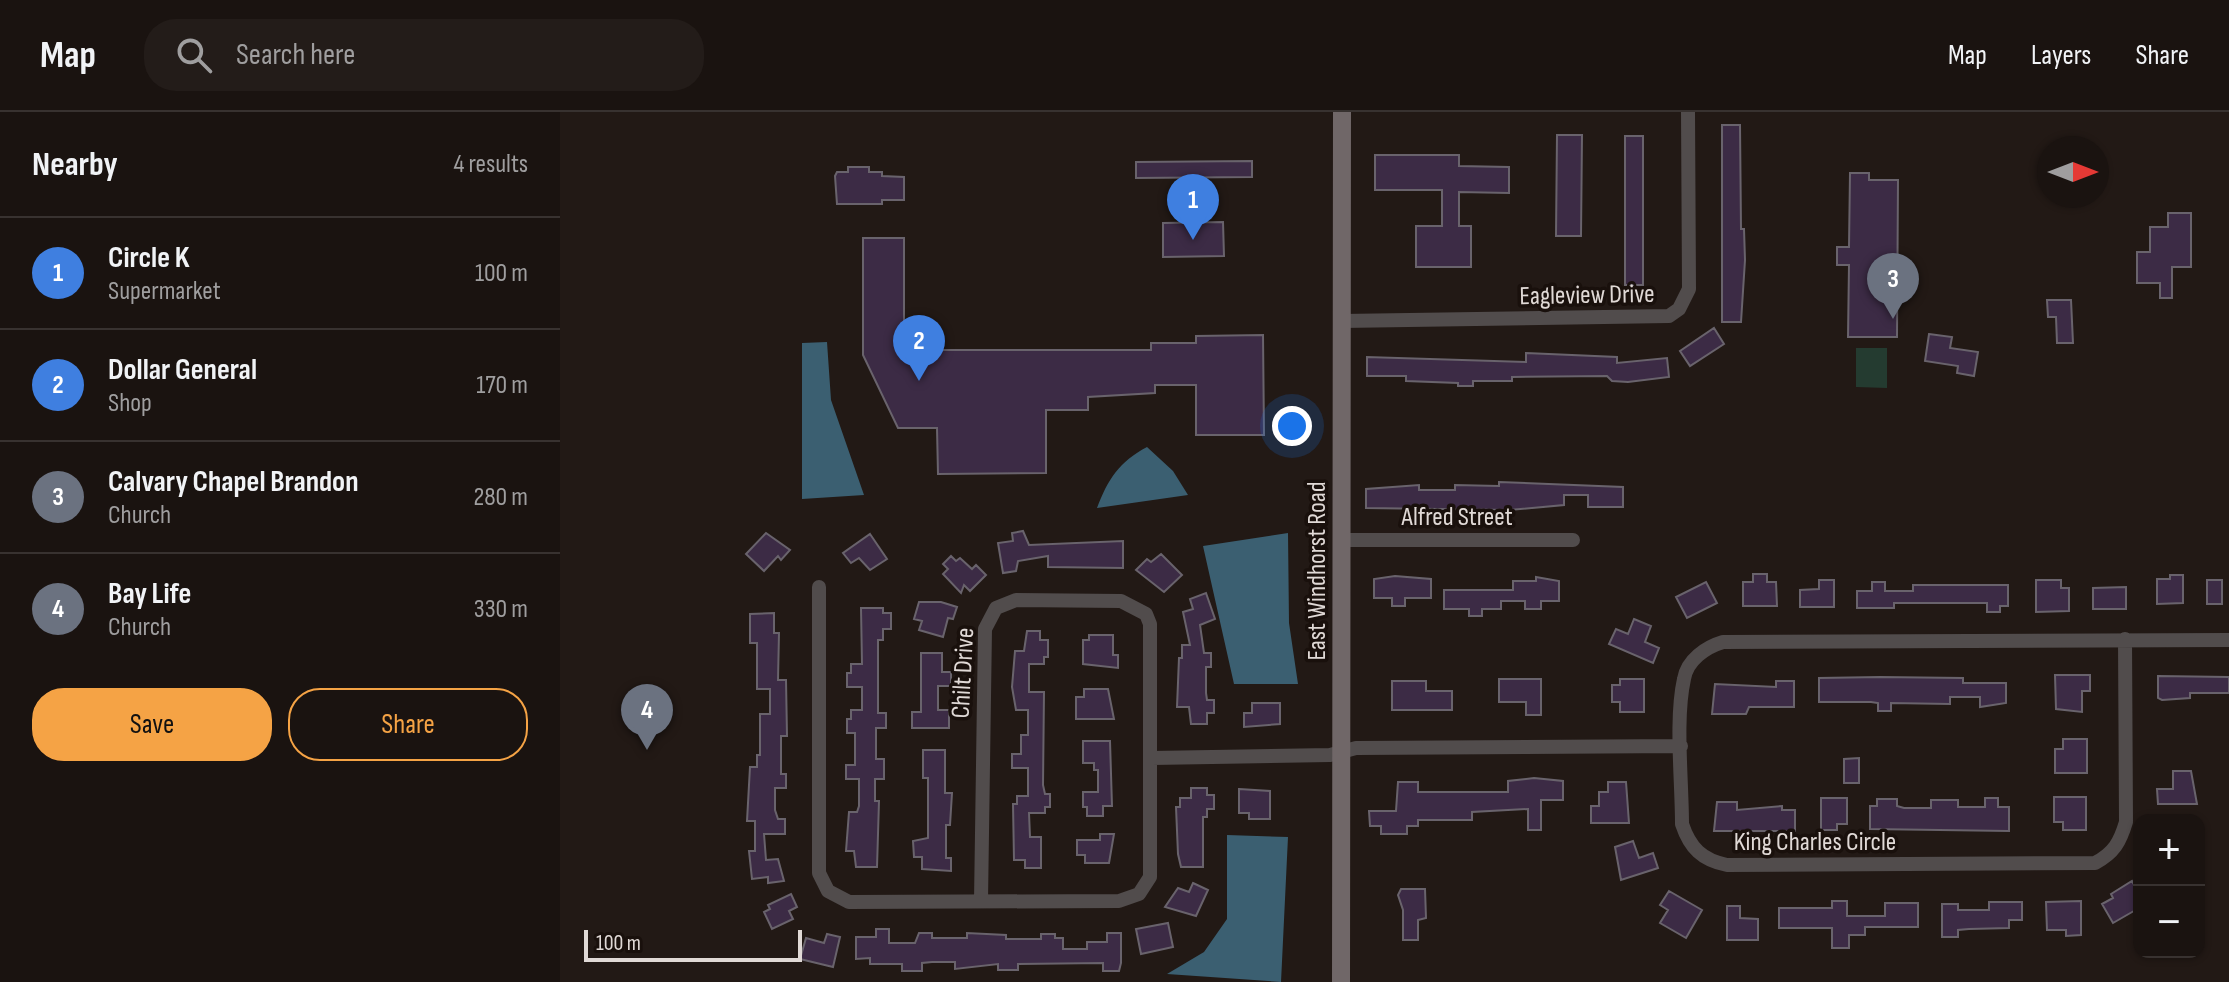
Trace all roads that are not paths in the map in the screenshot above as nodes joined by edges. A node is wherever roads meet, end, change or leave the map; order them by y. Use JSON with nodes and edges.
{"nodes":[{"id":1,"x":1342,"y":112,"type":"edge"},
{"id":2,"x":1688,"y":112,"type":"edge"},
{"id":3,"x":1342,"y":321,"type":"junction"},
{"id":4,"x":1342,"y":540,"type":"junction"},
{"id":5,"x":1573,"y":540,"type":"dead end"},
{"id":6,"x":819,"y":587,"type":"dead end"},
{"id":7,"x":2125,"y":639,"type":"junction"},
{"id":8,"x":2229,"y":640,"type":"edge"},
{"id":9,"x":1681,"y":746,"type":"junction"},
{"id":10,"x":1342,"y":753,"type":"junction"},
{"id":11,"x":1152,"y":758,"type":"junction"},
{"id":12,"x":981,"y":901,"type":"junction"},
{"id":13,"x":1341,"y":982,"type":"edge"}],
"edges":[{"from":1,"to":3,"type":"street","name":"East Windhorst Road"},
{"from":2,"to":3,"type":"street","name":"Eagleview Drive"},
{"from":3,"to":4,"type":"street","name":"East Windhorst Road"},
{"from":4,"to":5,"type":"street","name":"Alfred Street"},
{"from":4,"to":10,"type":"street","name":"East Windhorst Road"},
{"from":6,"to":12,"type":"street","name":"Chilt Drive"},
{"from":7,"to":8,"type":"street","name":"King Charles Circle"},
{"from":7,"to":9,"type":"street","name":"King Charles Circle"},
{"from":7,"to":9,"type":"street","name":"King Charles Circle"},
{"from":9,"to":10,"type":"street"},
{"from":10,"to":11,"type":"street"},
{"from":10,"to":13,"type":"street","name":"East Windhorst Road"},
{"from":11,"to":12,"type":"street","name":"Chilt Drive"},
{"from":11,"to":12,"type":"street","name":"Chilt Drive"}]}
